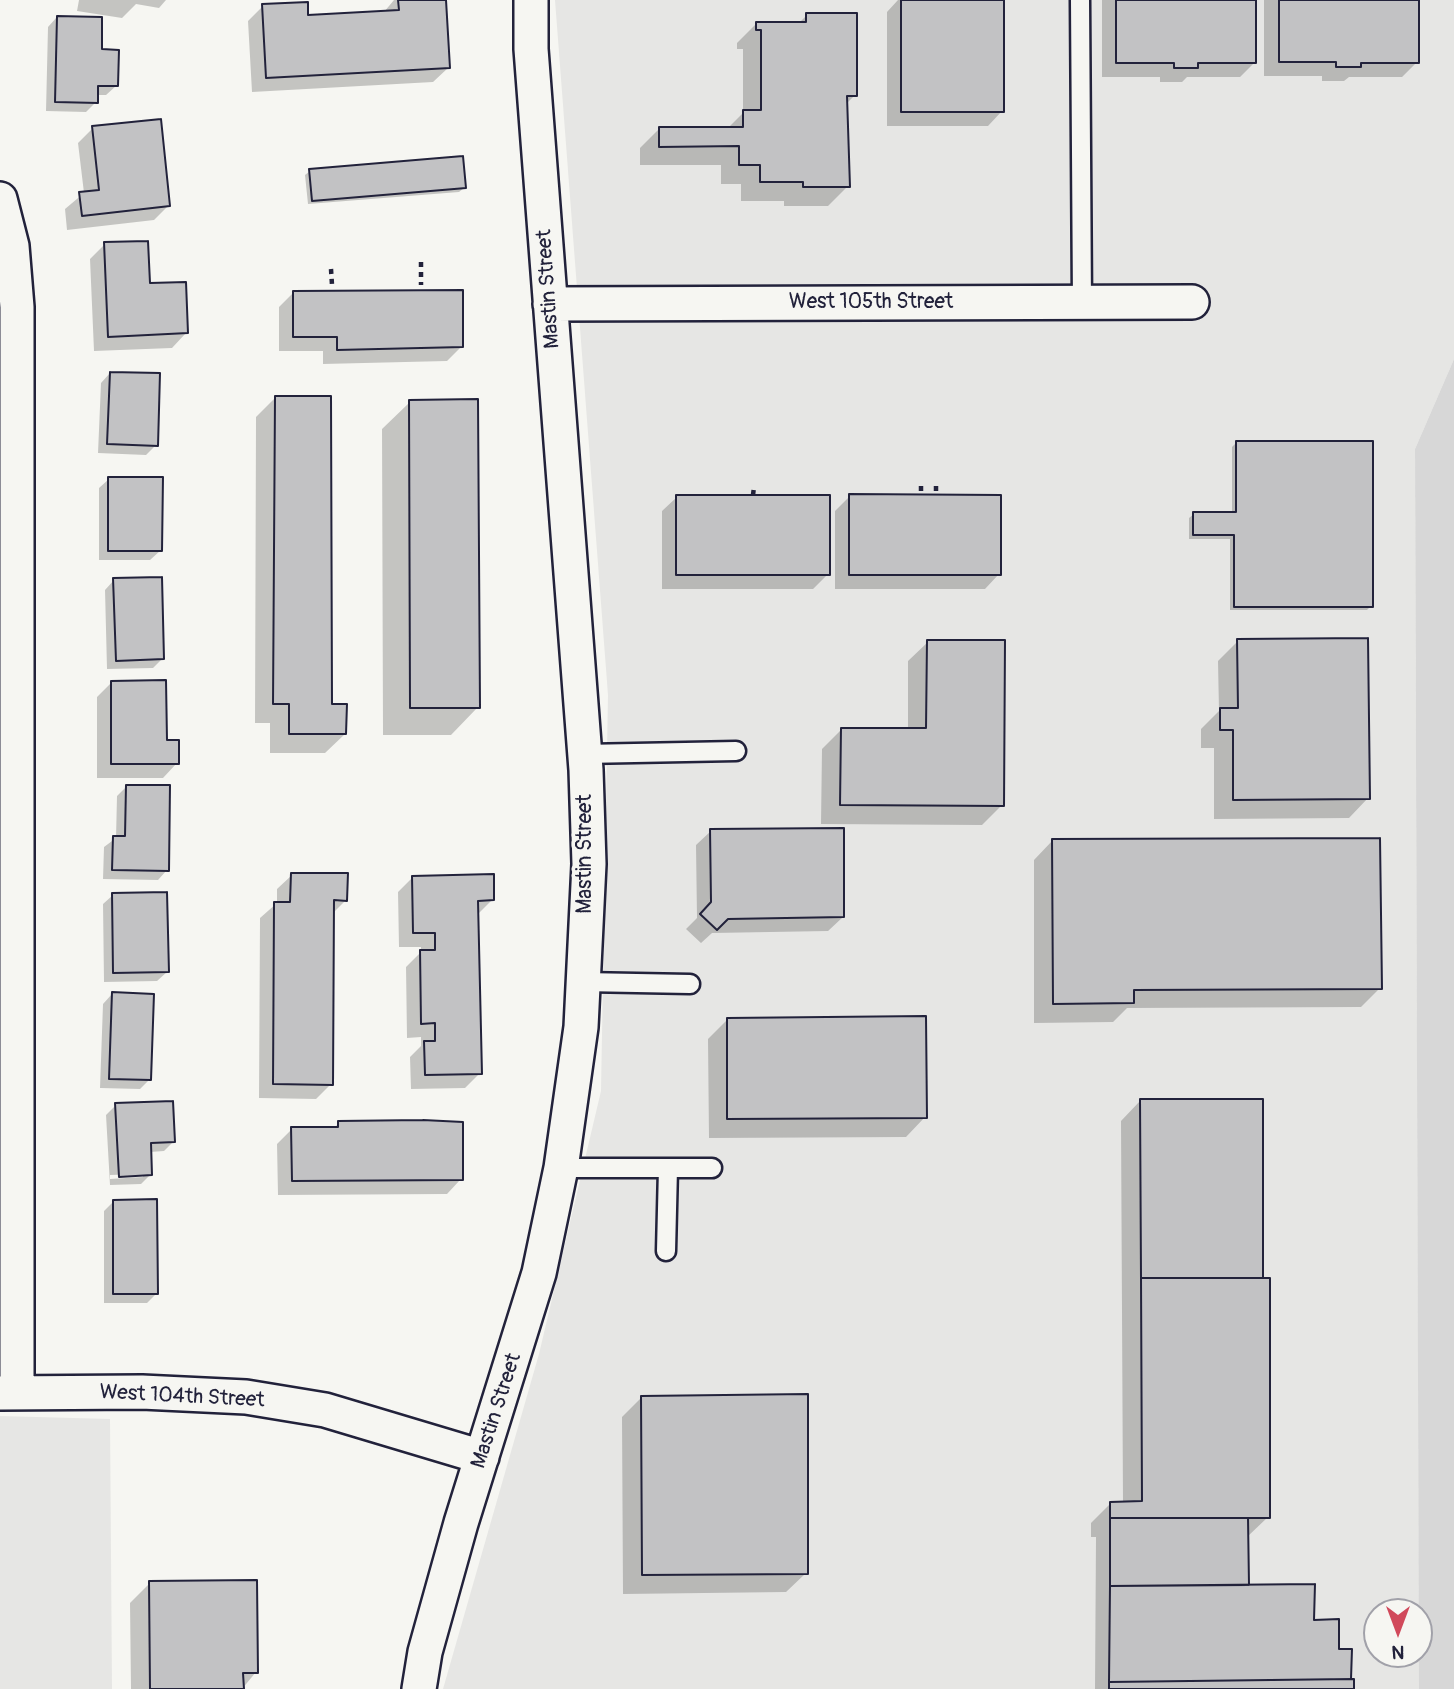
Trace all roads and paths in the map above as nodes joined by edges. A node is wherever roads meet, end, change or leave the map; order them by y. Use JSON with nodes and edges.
{"nodes":[{"id":1,"x":531,"y":0,"type":"edge"},
{"id":2,"x":1080,"y":0,"type":"edge"},
{"id":3,"x":0,"y":199,"type":"edge"},
{"id":4,"x":421,"y":262,"type":"dead end"},
{"id":5,"x":331,"y":269,"type":"dead end"},
{"id":6,"x":332,"y":285,"type":"dead end"},
{"id":7,"x":421,"y":285,"type":"dead end"},
{"id":8,"x":1192,"y":302,"type":"dead end"},
{"id":9,"x":1082,"y":303,"type":"junction"},
{"id":10,"x":551,"y":304,"type":"junction"},
{"id":11,"x":921,"y":486,"type":"dead end"},
{"id":12,"x":936,"y":486,"type":"dead end"},
{"id":13,"x":754,"y":487,"type":"dead end"},
{"id":14,"x":753,"y":495,"type":"dead end"},
{"id":15,"x":921,"y":495,"type":"dead end"},
{"id":16,"x":936,"y":495,"type":"dead end"},
{"id":17,"x":736,"y":751,"type":"dead end"},
{"id":18,"x":584,"y":754,"type":"junction"},
{"id":19,"x":583,"y":982,"type":"junction"},
{"id":20,"x":691,"y":984,"type":"dead end"},
{"id":21,"x":562,"y":1168,"type":"junction"},
{"id":22,"x":668,"y":1168,"type":"junction"},
{"id":23,"x":712,"y":1168,"type":"dead end"},
{"id":24,"x":666,"y":1251,"type":"dead end"},
{"id":25,"x":8,"y":1392,"type":"edge"},
{"id":26,"x":482,"y":1457,"type":"junction"},
{"id":27,"x":419,"y":1689,"type":"edge"}],
"edges":[{"from":1,"to":10,"type":"street","name":"Mastin Street"},
{"from":2,"to":9,"type":"lane"},
{"from":3,"to":25,"type":"street"},
{"from":4,"to":7,"type":"path"},
{"from":5,"to":6,"type":"path"},
{"from":8,"to":9,"type":"street","name":"West 105th Street"},
{"from":9,"to":10,"type":"street","name":"West 105th Street"},
{"from":10,"to":18,"type":"street","name":"Mastin Street"},
{"from":11,"to":15,"type":"path"},
{"from":12,"to":16,"type":"path"},
{"from":13,"to":14,"type":"path"},
{"from":17,"to":18,"type":"lane"},
{"from":18,"to":19,"type":"street","name":"Mastin Street"},
{"from":19,"to":20,"type":"lane"},
{"from":19,"to":21,"type":"street","name":"Mastin Street"},
{"from":21,"to":22,"type":"lane"},
{"from":21,"to":26,"type":"street","name":"Mastin Street"},
{"from":22,"to":23,"type":"lane"},
{"from":22,"to":24,"type":"lane"},
{"from":25,"to":26,"type":"street","name":"West 104th Street"},
{"from":26,"to":27,"type":"street","name":"Mastin Street"}]}
